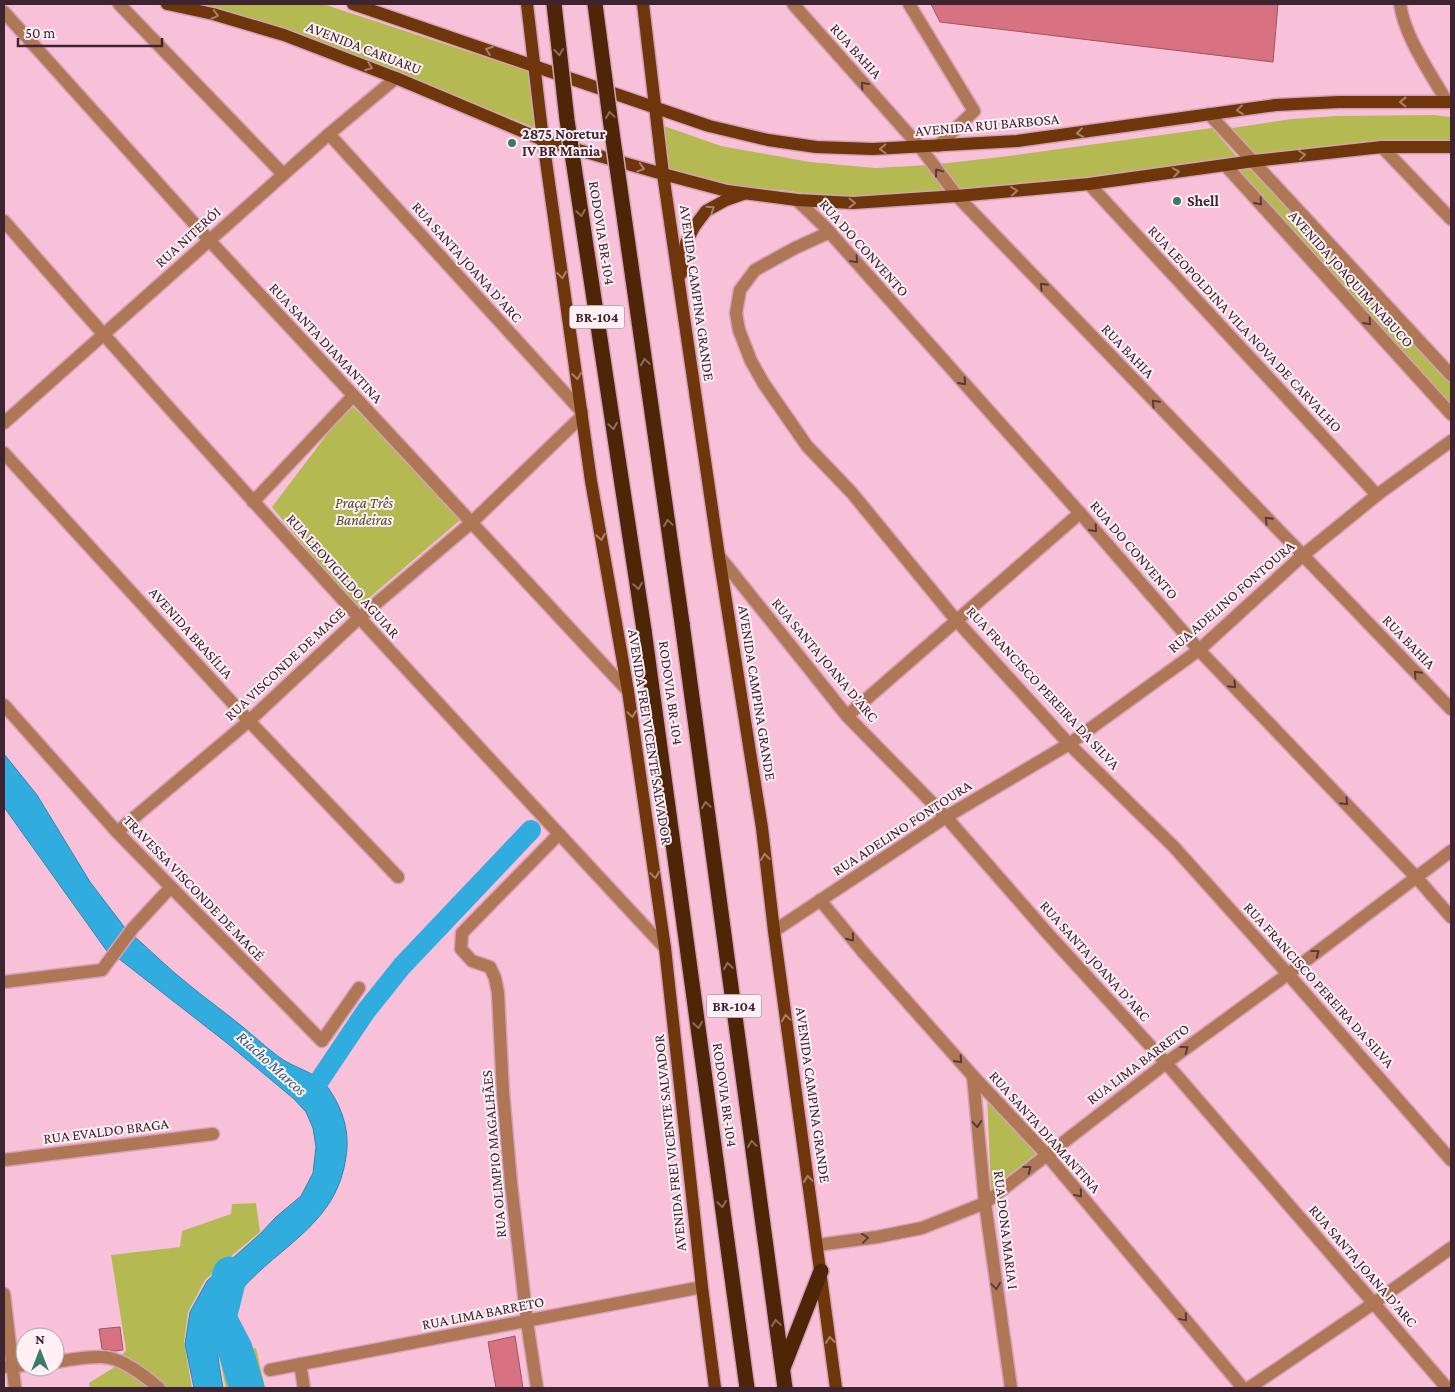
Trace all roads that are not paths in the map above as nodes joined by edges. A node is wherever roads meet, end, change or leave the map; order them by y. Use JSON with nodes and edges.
{"nodes":[{"id":1,"x":119,"y":4,"type":"edge"},
{"id":2,"x":167,"y":4,"type":"edge"},
{"id":3,"x":357,"y":4,"type":"edge"},
{"id":4,"x":527,"y":4,"type":"edge"},
{"id":5,"x":554,"y":4,"type":"edge"},
{"id":6,"x":595,"y":4,"type":"edge"},
{"id":7,"x":643,"y":4,"type":"edge"},
{"id":8,"x":793,"y":4,"type":"edge"},
{"id":9,"x":909,"y":4,"type":"edge"},
{"id":10,"x":1400,"y":4,"type":"edge"},
{"id":11,"x":4,"y":12,"type":"edge"},
{"id":12,"x":535,"y":67,"type":"junction"},
{"id":13,"x":396,"y":78,"type":"junction"},
{"id":14,"x":1449,"y":102,"type":"edge"},
{"id":15,"x":655,"y":106,"type":"junction"},
{"id":16,"x":1209,"y":114,"type":"junction"},
{"id":17,"x":329,"y":134,"type":"junction"},
{"id":18,"x":543,"y":140,"type":"junction"},
{"id":19,"x":938,"y":146,"type":"junction"},
{"id":20,"x":920,"y":147,"type":"junction"},
{"id":21,"x":1382,"y":147,"type":"junction"},
{"id":22,"x":1451,"y":147,"type":"edge"},
{"id":23,"x":1254,"y":161,"type":"junction"},
{"id":24,"x":1226,"y":166,"type":"junction"},
{"id":25,"x":283,"y":174,"type":"junction"},
{"id":26,"x":663,"y":174,"type":"junction"},
{"id":27,"x":1089,"y":184,"type":"junction"},
{"id":28,"x":746,"y":193,"type":"junction"},
{"id":29,"x":957,"y":196,"type":"junction"},
{"id":30,"x":797,"y":200,"type":"junction"},
{"id":31,"x":1451,"y":219,"type":"edge"},
{"id":32,"x":4,"y":221,"type":"edge"},
{"id":33,"x":830,"y":232,"type":"junction"},
{"id":34,"x":209,"y":240,"type":"junction"},
{"id":35,"x":679,"y":284,"type":"junction"},
{"id":36,"x":103,"y":334,"type":"junction"},
{"id":37,"x":1451,"y":375,"type":"edge"},
{"id":38,"x":353,"y":396,"type":"junction"},
{"id":39,"x":582,"y":414,"type":"junction"},
{"id":40,"x":1451,"y":414,"type":"edge"},
{"id":41,"x":4,"y":422,"type":"edge"},
{"id":42,"x":1451,"y":441,"type":"edge"},
{"id":43,"x":4,"y":453,"type":"edge"},
{"id":44,"x":1377,"y":495,"type":"junction"},
{"id":45,"x":253,"y":502,"type":"junction"},
{"id":46,"x":1080,"y":513,"type":"junction"},
{"id":47,"x":471,"y":523,"type":"junction"},
{"id":48,"x":719,"y":556,"type":"junction"},
{"id":49,"x":1302,"y":556,"type":"junction"},
{"id":50,"x":359,"y":618,"type":"junction"},
{"id":51,"x":956,"y":620,"type":"junction"},
{"id":52,"x":1199,"y":650,"type":"junction"},
{"id":53,"x":628,"y":692,"type":"junction"},
{"id":54,"x":4,"y":705,"type":"edge"},
{"id":55,"x":1451,"y":710,"type":"edge"},
{"id":56,"x":847,"y":716,"type":"junction"},
{"id":57,"x":249,"y":721,"type":"junction"},
{"id":58,"x":1069,"y":744,"type":"junction"},
{"id":59,"x":946,"y":817,"type":"junction"},
{"id":60,"x":117,"y":832,"type":"junction"},
{"id":61,"x":559,"y":834,"type":"junction"},
{"id":62,"x":1451,"y":851,"type":"edge"},
{"id":63,"x":398,"y":877,"type":"dead end"},
{"id":64,"x":1416,"y":877,"type":"junction"},
{"id":65,"x":171,"y":887,"type":"junction"},
{"id":66,"x":820,"y":900,"type":"junction"},
{"id":67,"x":1451,"y":917,"type":"edge"},
{"id":68,"x":774,"y":931,"type":"junction"},
{"id":69,"x":665,"y":948,"type":"junction"},
{"id":70,"x":1288,"y":974,"type":"junction"},
{"id":71,"x":4,"y":982,"type":"edge"},
{"id":72,"x":359,"y":988,"type":"dead end"},
{"id":73,"x":1166,"y":1063,"type":"junction"},
{"id":74,"x":973,"y":1076,"type":"junction"},
{"id":75,"x":213,"y":1134,"type":"dead end"},
{"id":76,"x":1046,"y":1154,"type":"junction"},
{"id":77,"x":4,"y":1160,"type":"edge"},
{"id":78,"x":1451,"y":1160,"type":"edge"},
{"id":79,"x":985,"y":1203,"type":"junction"},
{"id":80,"x":817,"y":1244,"type":"junction"},
{"id":81,"x":1451,"y":1248,"type":"edge"},
{"id":82,"x":821,"y":1271,"type":"junction"},
{"id":83,"x":702,"y":1287,"type":"junction"},
{"id":84,"x":4,"y":1294,"type":"edge"},
{"id":85,"x":1374,"y":1303,"type":"junction"},
{"id":86,"x":527,"y":1322,"type":"junction"},
{"id":87,"x":65,"y":1361,"type":"edge"},
{"id":88,"x":300,"y":1364,"type":"junction"},
{"id":89,"x":14,"y":1366,"type":"edge"},
{"id":90,"x":783,"y":1369,"type":"junction"},
{"id":91,"x":270,"y":1370,"type":"dead end"},
{"id":92,"x":15,"y":1388,"type":"edge"},
{"id":93,"x":159,"y":1388,"type":"edge"},
{"id":94,"x":304,"y":1388,"type":"edge"},
{"id":95,"x":537,"y":1388,"type":"edge"},
{"id":96,"x":715,"y":1388,"type":"edge"},
{"id":97,"x":747,"y":1388,"type":"edge"},
{"id":98,"x":785,"y":1388,"type":"edge"},
{"id":99,"x":836,"y":1388,"type":"edge"},
{"id":100,"x":1011,"y":1388,"type":"edge"},
{"id":101,"x":1243,"y":1388,"type":"edge"},
{"id":102,"x":1249,"y":1388,"type":"edge"},
{"id":103,"x":1447,"y":1388,"type":"edge"}],
"edges":[{"from":1,"to":25,"type":"street"},
{"from":2,"to":13,"type":"main road","name":"AVENIDA CARUARU","one_way":true},
{"from":12,"to":3,"type":"main road","one_way":true},
{"from":4,"to":12,"type":"main road","name":"AVENIDA FREI VICENTE SALVADOR"},
{"from":5,"to":97,"type":"highway","name":"RODOVIA BR-104","number":"BR-104","one_way":true,"bridge":true},
{"from":90,"to":6,"type":"highway","name":"RODOVIA BR-104","number":"BR-104","one_way":true,"bridge":true},
{"from":7,"to":15,"type":"main road","name":"AVENIDA CAMPINA GRANDE"},
{"from":20,"to":8,"type":"street","name":"RUA BAHIA","one_way":true},
{"from":9,"to":19,"type":"street"},
{"from":10,"to":14,"type":"street"},
{"from":11,"to":34,"type":"street","name":"RUA SANTA DIAMANTINA"},
{"from":12,"to":15,"type":"main road","name":"AVENIDA RUI BARBOSA"},
{"from":12,"to":18,"type":"main road","name":"AVENIDA FREI VICENTE SALVADOR"},
{"from":13,"to":17,"type":"street","name":"RUA NITERÓI"},
{"from":13,"to":18,"type":"main road","name":"AVENIDA CARUARU"},
{"from":14,"to":16,"type":"main road","name":"AVENIDA RUI BARBOSA","one_way":true},
{"from":20,"to":15,"type":"main road","name":"AVENIDA RUI BARBOSA","one_way":true},
{"from":15,"to":26,"type":"main road","name":"AVENIDA CAMPINA GRANDE"},
{"from":16,"to":19,"type":"main road","name":"AVENIDA RUI BARBOSA","one_way":true},
{"from":16,"to":23,"type":"street","name":"AVENIDA JOAQUIM NABUCO"},
{"from":17,"to":25,"type":"street","name":"RUA NITERÓI"},
{"from":17,"to":39,"type":"street","name":"RUA SANTA JOANA D'ARC"},
{"from":18,"to":26,"type":"main road","one_way":true},
{"from":18,"to":39,"type":"main road","name":"AVENIDA FREI VICENTE SALVADOR","one_way":true},
{"from":19,"to":20,"type":"main road","name":"AVENIDA RUI BARBOSA"},
{"from":29,"to":20,"type":"street","name":"RUA BAHIA","one_way":true},
{"from":21,"to":22,"type":"main road"},
{"from":23,"to":21,"type":"main road","one_way":true},
{"from":21,"to":31,"type":"street"},
{"from":23,"to":24,"type":"main road"},
{"from":23,"to":37,"type":"street","name":"AVENIDA JOAQUIM NABUCO"},
{"from":27,"to":24,"type":"main road","one_way":true},
{"from":24,"to":40,"type":"street","name":"AVENIDA JOAQUIM NABUCO","one_way":true},
{"from":25,"to":34,"type":"street","name":"RUA NITERÓI"},
{"from":26,"to":28,"type":"main road"},
{"from":26,"to":35,"type":"main road","name":"AVENIDA CAMPINA GRANDE"},
{"from":29,"to":27,"type":"main road","one_way":true},
{"from":27,"to":44,"type":"street","name":"RUA LEOPOLDINA VILA NOVA DE CARVALHO"},
{"from":28,"to":30,"type":"main road"},
{"from":35,"to":28,"type":"main road","one_way":true},
{"from":30,"to":29,"type":"main road","one_way":true},
{"from":49,"to":29,"type":"street","name":"RUA BAHIA","one_way":true},
{"from":30,"to":33,"type":"street","name":"RUA DO CONVENTO"},
{"from":32,"to":36,"type":"street","name":"RUA LEOVIGILDO AGUIAR"},
{"from":33,"to":46,"type":"street","name":"RUA DO CONVENTO","one_way":true},
{"from":33,"to":51,"type":"street","name":"RUA FRANCISCO PEREIRA DA SILVA"},
{"from":34,"to":36,"type":"street","name":"RUA NITERÓI"},
{"from":34,"to":38,"type":"street","name":"RUA SANTA DIAMANTINA"},
{"from":35,"to":48,"type":"main road","name":"AVENIDA CAMPINA GRANDE"},
{"from":36,"to":41,"type":"street","name":"RUA NITERÓI"},
{"from":36,"to":45,"type":"street","name":"RUA LEOVIGILDO AGUIAR"},
{"from":38,"to":45,"type":"street"},
{"from":38,"to":47,"type":"street","name":"RUA SANTA DIAMANTINA"},
{"from":39,"to":47,"type":"street","name":"RUA VISCONDE DE MAGE"},
{"from":39,"to":53,"type":"main road","name":"AVENIDA FREI VICENTE SALVADOR","one_way":true},
{"from":42,"to":44,"type":"street","name":"RUA ADELINO FONTOURA"},
{"from":43,"to":57,"type":"street","name":"AVENIDA BRASÍLIA"},
{"from":44,"to":49,"type":"street","name":"RUA ADELINO FONTOURA"},
{"from":45,"to":50,"type":"street","name":"RUA LEOVIGILDO AGUIAR"},
{"from":46,"to":51,"type":"street"},
{"from":46,"to":52,"type":"street","name":"RUA DO CONVENTO","one_way":true},
{"from":47,"to":50,"type":"street","name":"RUA VISCONDE DE MAGE"},
{"from":47,"to":53,"type":"street","name":"RUA SANTA DIAMANTINA"},
{"from":48,"to":56,"type":"street","name":"RUA SANTA JOANA D'ARC"},
{"from":68,"to":48,"type":"main road","name":"AVENIDA CAMPINA GRANDE","one_way":true},
{"from":49,"to":52,"type":"street","name":"RUA ADELINO FONTOURA"},
{"from":55,"to":49,"type":"street","name":"RUA BAHIA","one_way":true},
{"from":50,"to":57,"type":"street","name":"RUA VISCONDE DE MAGE"},
{"from":50,"to":61,"type":"street","name":"RUA LEOVIGILDO AGUIAR"},
{"from":51,"to":56,"type":"street"},
{"from":51,"to":58,"type":"street","name":"RUA FRANCISCO PEREIRA DA SILVA"},
{"from":52,"to":58,"type":"street","name":"RUA ADELINO FONTOURA"},
{"from":52,"to":64,"type":"street","name":"RUA DO CONVENTO","one_way":true},
{"from":53,"to":69,"type":"main road","name":"AVENIDA FREI VICENTE SALVADOR","one_way":true},
{"from":54,"to":60,"type":"street","name":"TRAVESSA VISCONDE DE MAGÉ"},
{"from":56,"to":59,"type":"street","name":"RUA SANTA JOANA D'ARC"},
{"from":57,"to":60,"type":"street","name":"RUA VISCONDE DE MAGE"},
{"from":57,"to":63,"type":"street","name":"AVENIDA BRASÍLIA"},
{"from":58,"to":59,"type":"street","name":"RUA ADELINO FONTOURA"},
{"from":58,"to":70,"type":"street","name":"RUA FRANCISCO PEREIRA DA SILVA"},
{"from":59,"to":66,"type":"street","name":"RUA ADELINO FONTOURA"},
{"from":59,"to":73,"type":"street","name":"RUA SANTA JOANA D'ARC"},
{"from":60,"to":65,"type":"street","name":"TRAVESSA VISCONDE DE MAGÉ"},
{"from":61,"to":69,"type":"street","name":"RUA LEOVIGILDO AGUIAR"},
{"from":61,"to":86,"type":"street","name":"RUA OLIMPIO MAGALHÃES"},
{"from":62,"to":64,"type":"street","name":"RUA LIMA BARRETO"},
{"from":64,"to":67,"type":"street","name":"RUA DO CONVENTO"},
{"from":70,"to":64,"type":"street","name":"RUA LIMA BARRETO","one_way":true},
{"from":65,"to":71,"type":"street"},
{"from":65,"to":72,"type":"street","name":"TRAVESSA VISCONDE DE MAGÉ"},
{"from":66,"to":68,"type":"street","name":"RUA ADELINO FONTOURA"},
{"from":66,"to":74,"type":"street","name":"RUA SANTA DIAMANTINA","one_way":true},
{"from":80,"to":68,"type":"main road","name":"AVENIDA CAMPINA GRANDE","one_way":true},
{"from":69,"to":83,"type":"main road","name":"AVENIDA FREI VICENTE SALVADOR"},
{"from":73,"to":70,"type":"street","name":"RUA LIMA BARRETO","one_way":true},
{"from":70,"to":78,"type":"street","name":"RUA FRANCISCO PEREIRA DA SILVA"},
{"from":73,"to":76,"type":"street","name":"RUA LIMA BARRETO"},
{"from":73,"to":85,"type":"street","name":"RUA SANTA JOANA D'ARC"},
{"from":74,"to":76,"type":"street","name":"RUA SANTA DIAMANTINA"},
{"from":74,"to":79,"type":"street","name":"RUA DONA MARIA I","one_way":true},
{"from":75,"to":77,"type":"street","name":"RUA EVALDO BRAGA"},
{"from":79,"to":76,"type":"street","name":"RUA LIMA BARRETO","one_way":true},
{"from":76,"to":101,"type":"street","name":"RUA SANTA DIAMANTINA","one_way":true},
{"from":80,"to":79,"type":"street","name":"RUA LIMA BARRETO","one_way":true},
{"from":79,"to":100,"type":"street","name":"RUA DONA MARIA I","one_way":true},
{"from":80,"to":82,"type":"main road","name":"AVENIDA CAMPINA GRANDE"},
{"from":81,"to":85,"type":"street"},
{"from":82,"to":90,"type":"highway"},
{"from":99,"to":82,"type":"main road","name":"AVENIDA CAMPINA GRANDE","one_way":true},
{"from":83,"to":86,"type":"street","name":"RUA LIMA BARRETO"},
{"from":83,"to":96,"type":"main road","name":"AVENIDA FREI VICENTE SALVADOR"},
{"from":84,"to":89,"type":"street"},
{"from":85,"to":102,"type":"street"},
{"from":85,"to":103,"type":"street","name":"RUA SANTA JOANA D'ARC"},
{"from":86,"to":88,"type":"street","name":"RUA LIMA BARRETO"},
{"from":86,"to":95,"type":"street","name":"RUA OLIMPIO MAGALHÃES"},
{"from":87,"to":93,"type":"street"},
{"from":88,"to":91,"type":"street","name":"RUA LIMA BARRETO"},
{"from":88,"to":94,"type":"street"},
{"from":89,"to":92,"type":"street"},
{"from":90,"to":98,"type":"highway","name":"RODOVIA BR-104","number":"BR-104"}]}
